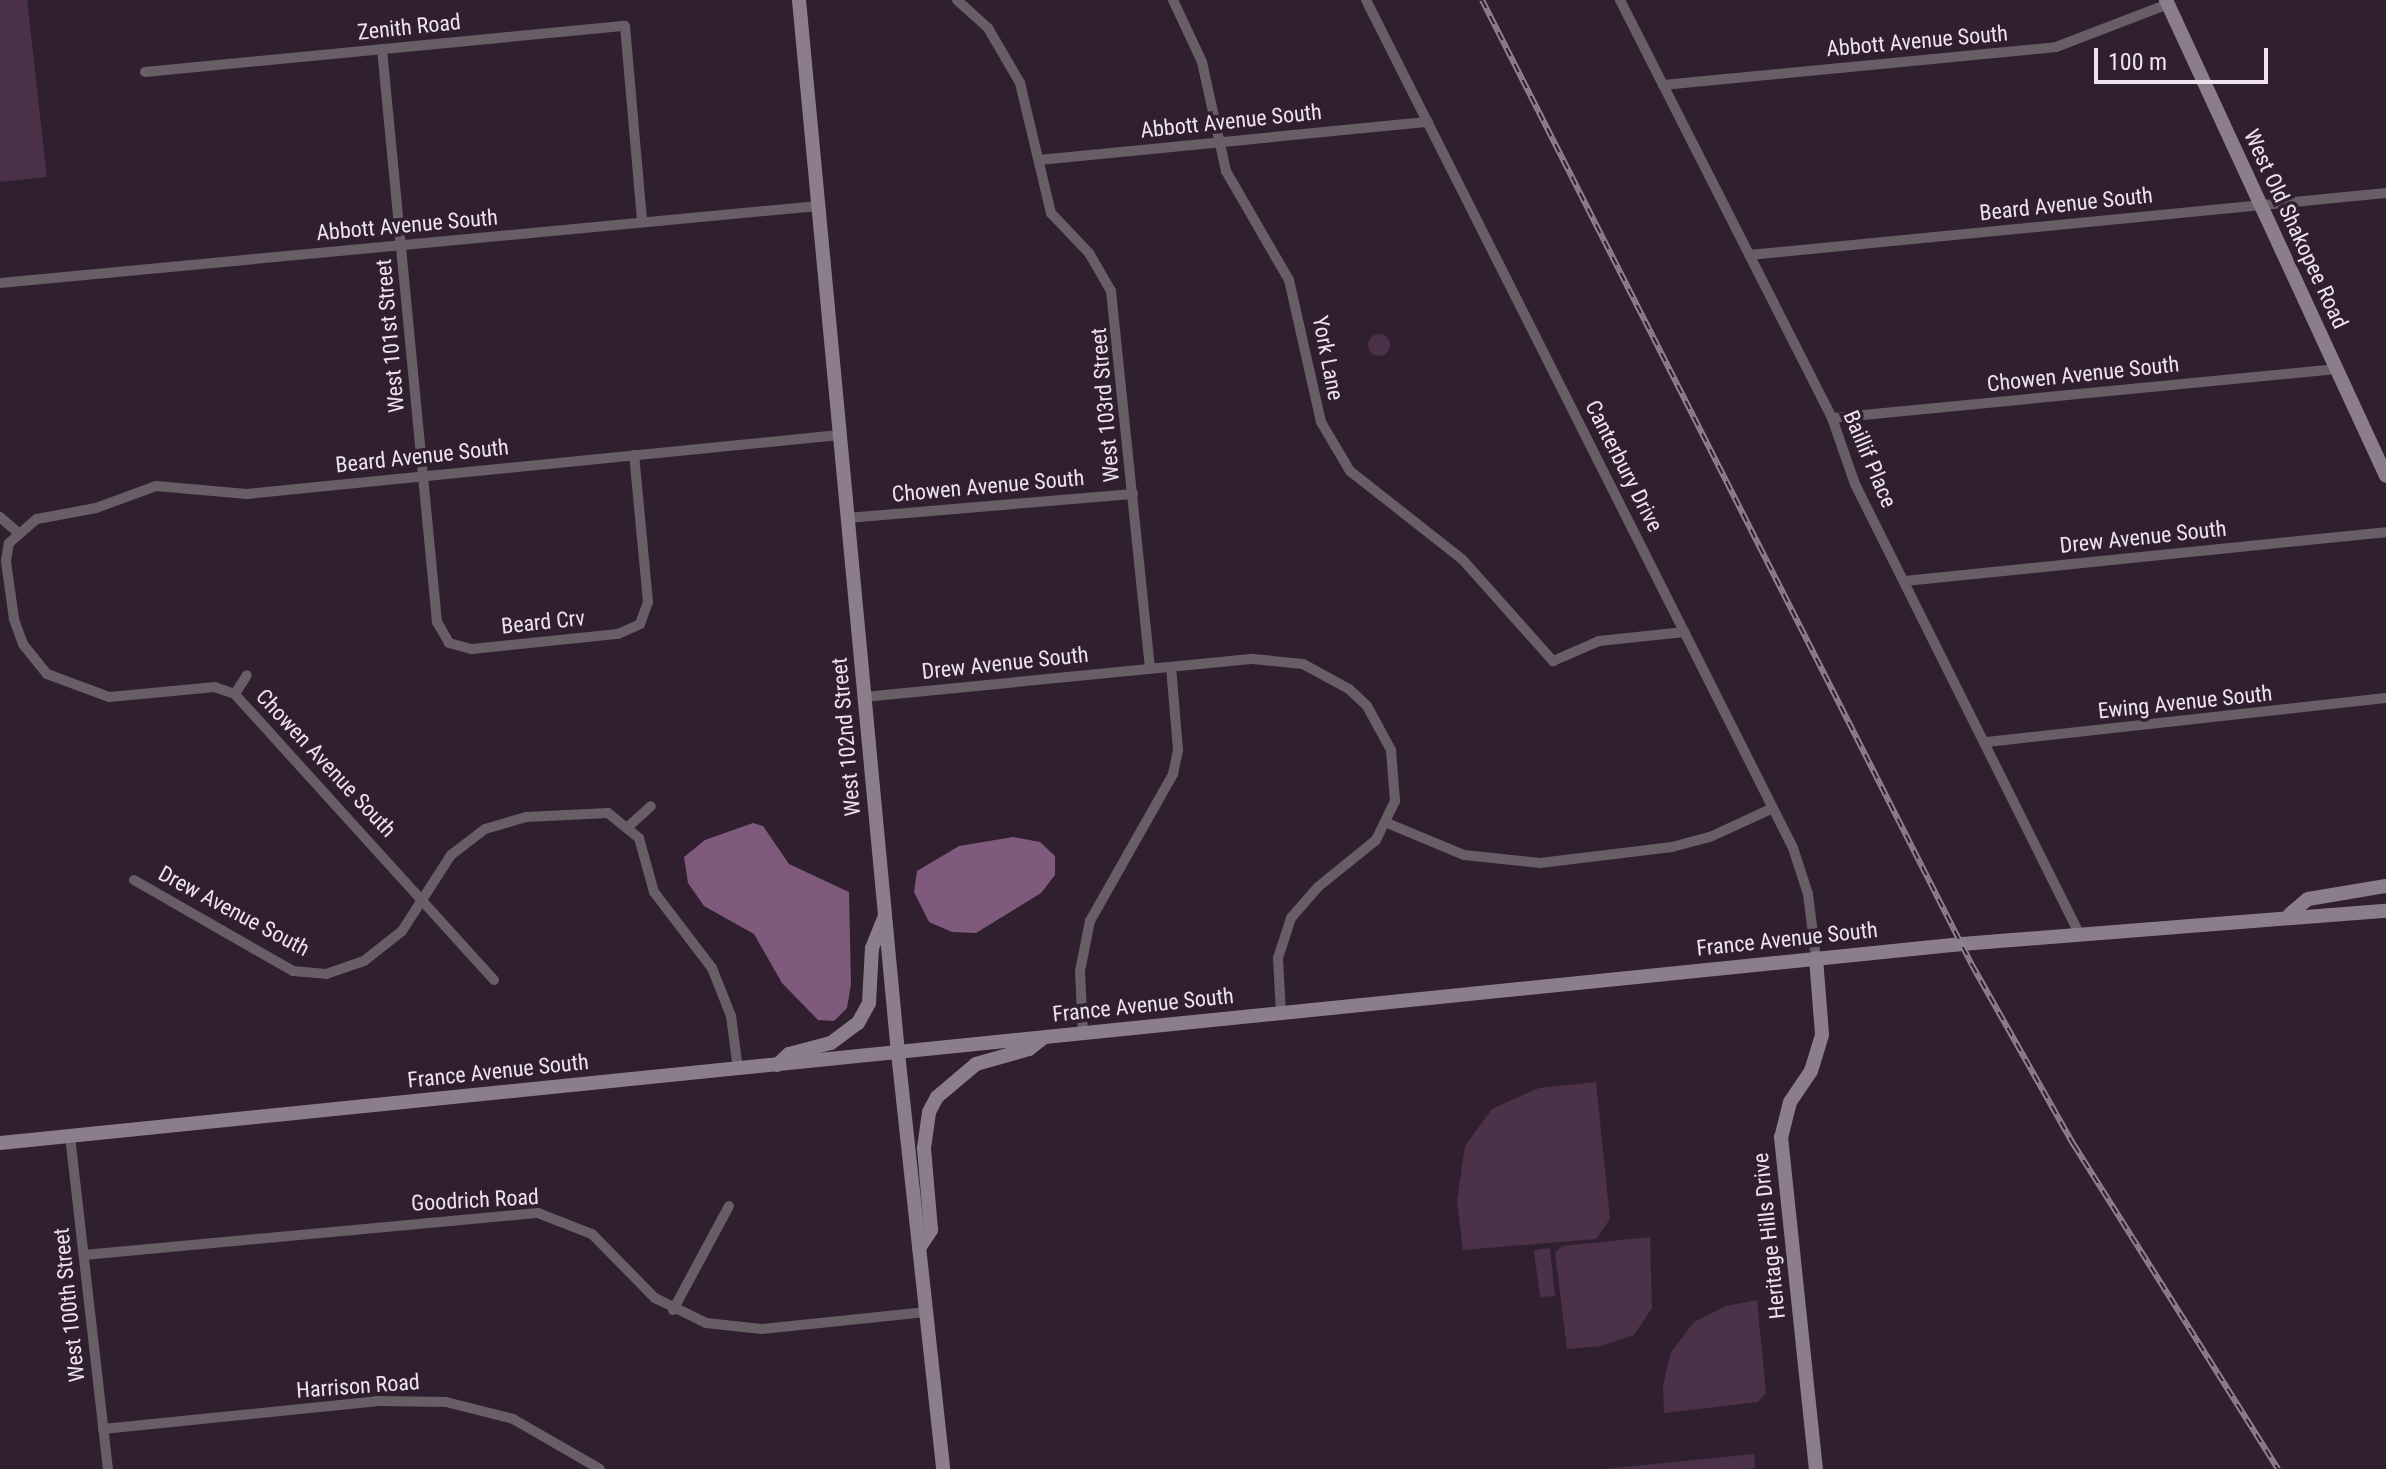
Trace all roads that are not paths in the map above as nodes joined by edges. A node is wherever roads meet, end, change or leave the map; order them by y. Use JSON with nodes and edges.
{"nodes":[{"id":1,"x":799,"y":0,"type":"edge"},
{"id":2,"x":957,"y":0,"type":"edge"},
{"id":3,"x":1173,"y":0,"type":"edge"},
{"id":4,"x":1366,"y":0,"type":"edge"},
{"id":5,"x":1620,"y":0,"type":"edge"},
{"id":6,"x":2167,"y":2,"type":"edge"},
{"id":7,"x":382,"y":49,"type":"junction"},
{"id":8,"x":145,"y":72,"type":"dead end"},
{"id":9,"x":1663,"y":85,"type":"junction"},
{"id":10,"x":1428,"y":122,"type":"junction"},
{"id":11,"x":1218,"y":143,"type":"junction"},
{"id":12,"x":1039,"y":160,"type":"junction"},
{"id":13,"x":2386,"y":193,"type":"edge"},
{"id":14,"x":2262,"y":205,"type":"junction"},
{"id":15,"x":818,"y":206,"type":"junction"},
{"id":16,"x":642,"y":222,"type":"junction"},
{"id":17,"x":402,"y":246,"type":"junction"},
{"id":18,"x":1749,"y":255,"type":"junction"},
{"id":19,"x":0,"y":283,"type":"edge"},
{"id":20,"x":2337,"y":369,"type":"junction"},
{"id":21,"x":1832,"y":418,"type":"junction"},
{"id":22,"x":839,"y":435,"type":"junction"},
{"id":23,"x":634,"y":455,"type":"junction"},
{"id":24,"x":424,"y":476,"type":"junction"},
{"id":25,"x":2386,"y":476,"type":"edge"},
{"id":26,"x":1133,"y":494,"type":"junction"},
{"id":27,"x":0,"y":517,"type":"edge"},
{"id":28,"x":847,"y":518,"type":"junction"},
{"id":29,"x":17,"y":532,"type":"junction"},
{"id":30,"x":2386,"y":532,"type":"edge"},
{"id":31,"x":1905,"y":581,"type":"junction"},
{"id":32,"x":1685,"y":632,"type":"junction"},
{"id":33,"x":1171,"y":667,"type":"junction"},
{"id":34,"x":1150,"y":669,"type":"junction"},
{"id":35,"x":247,"y":675,"type":"dead end"},
{"id":36,"x":235,"y":694,"type":"junction"},
{"id":37,"x":864,"y":697,"type":"junction"},
{"id":38,"x":2386,"y":698,"type":"edge"},
{"id":39,"x":1987,"y":742,"type":"junction"},
{"id":40,"x":651,"y":806,"type":"dead end"},
{"id":41,"x":1773,"y":808,"type":"junction"},
{"id":42,"x":1387,"y":823,"type":"junction"},
{"id":43,"x":630,"y":825,"type":"junction"},
{"id":44,"x":134,"y":880,"type":"dead end"},
{"id":45,"x":2386,"y":886,"type":"edge"},
{"id":46,"x":423,"y":896,"type":"junction"},
{"id":47,"x":2386,"y":911,"type":"edge"},
{"id":48,"x":2290,"y":914,"type":"junction"},
{"id":49,"x":885,"y":916,"type":"junction"},
{"id":50,"x":2080,"y":935,"type":"junction"},
{"id":51,"x":1816,"y":958,"type":"junction"},
{"id":52,"x":494,"y":980,"type":"dead end"},
{"id":53,"x":1281,"y":1014,"type":"junction"},
{"id":54,"x":1083,"y":1033,"type":"junction"},
{"id":55,"x":1043,"y":1038,"type":"junction"},
{"id":56,"x":898,"y":1053,"type":"junction"},
{"id":57,"x":777,"y":1065,"type":"junction"},
{"id":58,"x":738,"y":1069,"type":"junction"},
{"id":59,"x":70,"y":1136,"type":"junction"},
{"id":60,"x":0,"y":1143,"type":"edge"},
{"id":61,"x":729,"y":1206,"type":"dead end"},
{"id":62,"x":919,"y":1248,"type":"junction"},
{"id":63,"x":84,"y":1255,"type":"junction"},
{"id":64,"x":673,"y":1310,"type":"junction"},
{"id":65,"x":926,"y":1312,"type":"junction"},
{"id":66,"x":103,"y":1429,"type":"junction"},
{"id":67,"x":108,"y":1469,"type":"edge"},
{"id":68,"x":600,"y":1469,"type":"edge"},
{"id":69,"x":943,"y":1469,"type":"edge"},
{"id":70,"x":1816,"y":1469,"type":"edge"}],
"edges":[{"from":1,"to":15,"type":"main road","name":"West 102nd Street"},
{"from":2,"to":12,"type":"street","name":"West 103rd Street"},
{"from":3,"to":11,"type":"street","name":"York Lane"},
{"from":4,"to":10,"type":"street","name":"Canterbury Drive"},
{"from":5,"to":9,"type":"street","name":"Baillif Place"},
{"from":6,"to":9,"type":"street","name":"Abbott Avenue South"},
{"from":6,"to":14,"type":"main road","name":"West Old Shakopee Road"},
{"from":7,"to":8,"type":"street","name":"Zenith Road"},
{"from":7,"to":16,"type":"street","name":"Zenith Road"},
{"from":7,"to":17,"type":"street","name":"West 101st Street"},
{"from":9,"to":18,"type":"street","name":"Baillif Place"},
{"from":10,"to":11,"type":"street","name":"Abbott Avenue South"},
{"from":10,"to":32,"type":"street","name":"Canterbury Drive"},
{"from":11,"to":12,"type":"street","name":"Abbott Avenue South"},
{"from":11,"to":32,"type":"street","name":"York Lane"},
{"from":12,"to":26,"type":"street","name":"West 103rd Street"},
{"from":13,"to":14,"type":"street","name":"Beard Avenue South"},
{"from":14,"to":18,"type":"street","name":"Beard Avenue South"},
{"from":14,"to":20,"type":"main road","name":"West Old Shakopee Road"},
{"from":15,"to":16,"type":"street","name":"Abbott Avenue South"},
{"from":15,"to":22,"type":"main road","name":"West 102nd Street"},
{"from":16,"to":17,"type":"street","name":"Abbott Avenue South"},
{"from":17,"to":19,"type":"street","name":"Abbott Avenue South"},
{"from":17,"to":24,"type":"street","name":"West 101st Street"},
{"from":18,"to":21,"type":"street","name":"Baillif Place"},
{"from":20,"to":21,"type":"street","name":"Chowen Avenue South"},
{"from":20,"to":25,"type":"main road","name":"West Old Shakopee Road"},
{"from":21,"to":31,"type":"street","name":"Baillif Place"},
{"from":22,"to":23,"type":"street","name":"Beard Avenue South"},
{"from":22,"to":28,"type":"main road","name":"West 102nd Street"},
{"from":23,"to":24,"type":"street","name":"Beard Avenue South"},
{"from":23,"to":24,"type":"street","name":"Beard Crv"},
{"from":24,"to":29,"type":"street","name":"Beard Avenue South"},
{"from":26,"to":28,"type":"street","name":"Chowen Avenue South"},
{"from":26,"to":34,"type":"street","name":"West 103rd Street"},
{"from":27,"to":29,"type":"street"},
{"from":28,"to":37,"type":"main road","name":"West 102nd Street"},
{"from":29,"to":36,"type":"street","name":"Chowen Avenue South"},
{"from":30,"to":31,"type":"street","name":"Drew Avenue South"},
{"from":31,"to":39,"type":"street","name":"Baillif Place"},
{"from":32,"to":41,"type":"street","name":"Canterbury Drive"},
{"from":33,"to":34,"type":"street","name":"Drew Avenue South"},
{"from":33,"to":42,"type":"street"},
{"from":33,"to":54,"type":"street"},
{"from":34,"to":37,"type":"street","name":"Drew Avenue South"},
{"from":35,"to":36,"type":"street"},
{"from":36,"to":46,"type":"street","name":"Chowen Avenue South"},
{"from":37,"to":49,"type":"main road","name":"West 102nd Street"},
{"from":38,"to":39,"type":"street","name":"Ewing Avenue South"},
{"from":39,"to":50,"type":"street","name":"Baillif Place"},
{"from":40,"to":43,"type":"street"},
{"from":41,"to":42,"type":"street"},
{"from":41,"to":51,"type":"street","name":"Canterbury Drive"},
{"from":42,"to":53,"type":"street"},
{"from":43,"to":46,"type":"street","name":"Drew Avenue South"},
{"from":43,"to":58,"type":"street"},
{"from":44,"to":46,"type":"street","name":"Drew Avenue South"},
{"from":45,"to":48,"type":"main road","name":"France Avenue South"},
{"from":46,"to":52,"type":"street","name":"Chowen Avenue South"},
{"from":47,"to":48,"type":"main road","name":"France Avenue South"},
{"from":48,"to":50,"type":"main road","name":"France Avenue South"},
{"from":49,"to":56,"type":"main road","name":"West 102nd Street"},
{"from":49,"to":57,"type":"main road"},
{"from":50,"to":51,"type":"main road","name":"France Avenue South"},
{"from":51,"to":53,"type":"main road","name":"France Avenue South"},
{"from":51,"to":70,"type":"main road","name":"Heritage Hills Drive"},
{"from":53,"to":54,"type":"main road","name":"France Avenue South"},
{"from":54,"to":55,"type":"main road","name":"France Avenue South"},
{"from":55,"to":56,"type":"main road","name":"France Avenue South"},
{"from":55,"to":62,"type":"main road"},
{"from":56,"to":57,"type":"main road","name":"France Avenue South"},
{"from":56,"to":62,"type":"main road","name":"West 102nd Street"},
{"from":57,"to":58,"type":"main road","name":"France Avenue South"},
{"from":58,"to":59,"type":"main road","name":"France Avenue South"},
{"from":59,"to":60,"type":"main road","name":"France Avenue South"},
{"from":59,"to":63,"type":"street","name":"West 100th Street"},
{"from":61,"to":64,"type":"street"},
{"from":62,"to":65,"type":"main road","name":"West 102nd Street"},
{"from":63,"to":64,"type":"street","name":"Goodrich Road"},
{"from":63,"to":66,"type":"street","name":"West 100th Street"},
{"from":64,"to":65,"type":"street","name":"Goodrich Road"},
{"from":65,"to":69,"type":"main road","name":"West 102nd Street"},
{"from":66,"to":67,"type":"street","name":"West 100th Street"},
{"from":66,"to":68,"type":"street","name":"Harrison Road"}]}
